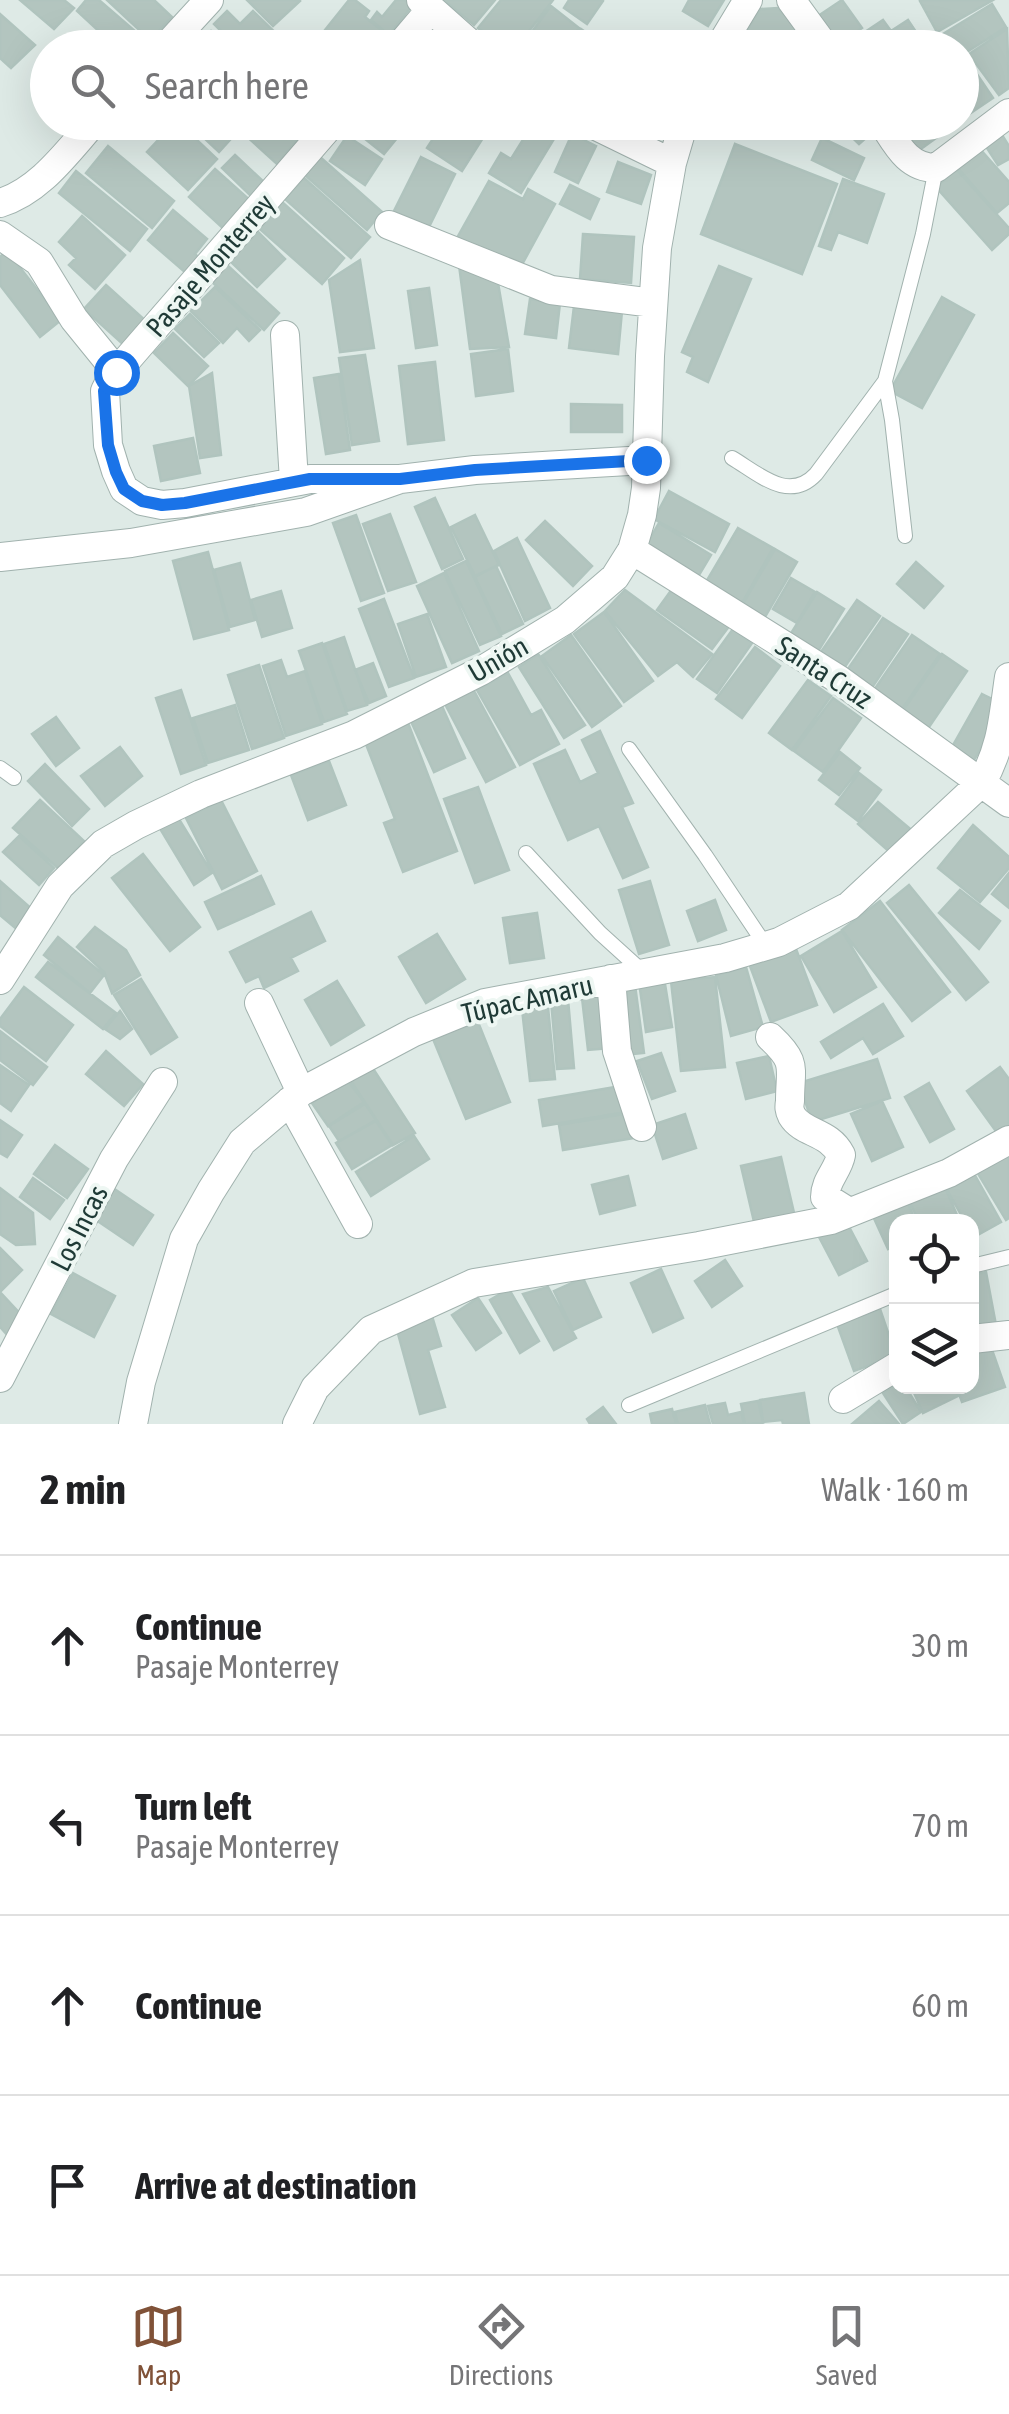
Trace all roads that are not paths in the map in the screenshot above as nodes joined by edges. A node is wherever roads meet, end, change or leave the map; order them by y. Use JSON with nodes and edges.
{"nodes":[{"id":1,"x":210,"y":0,"type":"edge"},
{"id":2,"x":748,"y":0,"type":"edge"},
{"id":3,"x":791,"y":0,"type":"edge"},
{"id":4,"x":426,"y":5,"type":"edge"},
{"id":5,"x":182,"y":30,"type":"edge"},
{"id":6,"x":410,"y":30,"type":"edge"},
{"id":7,"x":454,"y":30,"type":"edge"},
{"id":8,"x":730,"y":30,"type":"edge"},
{"id":9,"x":813,"y":30,"type":"edge"},
{"id":10,"x":1009,"y":113,"type":"edge"},
{"id":11,"x":979,"y":136,"type":"edge"},
{"id":12,"x":78,"y":140,"type":"edge"},
{"id":13,"x":317,"y":140,"type":"edge"},
{"id":14,"x":625,"y":140,"type":"edge"},
{"id":15,"x":679,"y":140,"type":"edge"},
{"id":16,"x":896,"y":140,"type":"edge"},
{"id":17,"x":973,"y":140,"type":"edge"},
{"id":18,"x":672,"y":163,"type":"junction"},
{"id":19,"x":936,"y":168,"type":"junction"},
{"id":20,"x":0,"y":204,"type":"edge"},
{"id":21,"x":389,"y":224,"type":"dead end"},
{"id":22,"x":0,"y":234,"type":"edge"},
{"id":23,"x":653,"y":303,"type":"junction"},
{"id":24,"x":285,"y":335,"type":"dead end"},
{"id":25,"x":116,"y":372,"type":"junction"},
{"id":26,"x":885,"y":381,"type":"junction"},
{"id":27,"x":732,"y":458,"type":"dead end"},
{"id":28,"x":646,"y":460,"type":"junction"},
{"id":29,"x":400,"y":479,"type":"junction"},
{"id":30,"x":294,"y":482,"type":"junction"},
{"id":31,"x":904,"y":536,"type":"dead end"},
{"id":32,"x":632,"y":550,"type":"junction"},
{"id":33,"x":0,"y":557,"type":"edge"},
{"id":34,"x":1009,"y":677,"type":"edge"},
{"id":35,"x":629,"y":749,"type":"dead end"},
{"id":36,"x":0,"y":768,"type":"edge"},
{"id":37,"x":14,"y":778,"type":"dead end"},
{"id":38,"x":982,"y":782,"type":"junction"},
{"id":39,"x":1009,"y":803,"type":"edge"},
{"id":40,"x":526,"y":853,"type":"dead end"},
{"id":41,"x":766,"y":946,"type":"junction"},
{"id":42,"x":644,"y":973,"type":"junction"},
{"id":43,"x":0,"y":980,"type":"edge"},
{"id":44,"x":610,"y":980,"type":"junction"},
{"id":45,"x":259,"y":1003,"type":"dead end"},
{"id":46,"x":770,"y":1036,"type":"dead end"},
{"id":47,"x":163,"y":1082,"type":"dead end"},
{"id":48,"x":296,"y":1096,"type":"junction"},
{"id":49,"x":642,"y":1126,"type":"dead end"},
{"id":50,"x":1009,"y":1140,"type":"edge"},
{"id":51,"x":849,"y":1212,"type":"junction"},
{"id":52,"x":358,"y":1224,"type":"dead end"},
{"id":53,"x":1009,"y":1258,"type":"edge"},
{"id":54,"x":979,"y":1264,"type":"edge"},
{"id":55,"x":889,"y":1297,"type":"edge"},
{"id":56,"x":1009,"y":1336,"type":"edge"},
{"id":57,"x":979,"y":1338,"type":"edge"},
{"id":58,"x":889,"y":1371,"type":"edge"},
{"id":59,"x":0,"y":1378,"type":"edge"},
{"id":60,"x":843,"y":1399,"type":"dead end"},
{"id":61,"x":629,"y":1405,"type":"dead end"},
{"id":62,"x":133,"y":1424,"type":"edge"},
{"id":63,"x":297,"y":1424,"type":"edge"}],
"edges":[{"from":1,"to":5,"type":"street"},
{"from":2,"to":8,"type":"street"},
{"from":3,"to":9,"type":"street"},
{"from":4,"to":6,"type":"street"},
{"from":4,"to":7,"type":"street"},
{"from":10,"to":11,"type":"street"},
{"from":12,"to":20,"type":"street"},
{"from":13,"to":25,"type":"street","name":"Pasaje Monterrey"},
{"from":14,"to":18,"type":"street"},
{"from":15,"to":18,"type":"street","name":"Unión"},
{"from":16,"to":19,"type":"street"},
{"from":17,"to":19,"type":"street"},
{"from":18,"to":23,"type":"street","name":"Unión"},
{"from":19,"to":26,"type":"lane"},
{"from":21,"to":23,"type":"street"},
{"from":22,"to":25,"type":"street"},
{"from":23,"to":28,"type":"street","name":"Unión"},
{"from":24,"to":30,"type":"street"},
{"from":25,"to":30,"type":"street","name":"Pasaje Monterrey"},
{"from":26,"to":27,"type":"lane"},
{"from":26,"to":31,"type":"lane"},
{"from":28,"to":29,"type":"street"},
{"from":28,"to":32,"type":"street","name":"Unión"},
{"from":29,"to":30,"type":"street","name":"Pasaje Monterrey"},
{"from":29,"to":33,"type":"street"},
{"from":32,"to":38,"type":"street","name":"Santa Cruz"},
{"from":32,"to":43,"type":"street","name":"Unión"},
{"from":34,"to":38,"type":"street","name":"Túpac Amaru"},
{"from":35,"to":41,"type":"lane"},
{"from":36,"to":37,"type":"lane"},
{"from":38,"to":39,"type":"street","name":"Santa Cruz"},
{"from":38,"to":41,"type":"street","name":"Túpac Amaru"},
{"from":40,"to":42,"type":"lane"},
{"from":41,"to":42,"type":"street","name":"Túpac Amaru"},
{"from":42,"to":44,"type":"street","name":"Túpac Amaru"},
{"from":44,"to":48,"type":"street","name":"Túpac Amaru"},
{"from":44,"to":49,"type":"street"},
{"from":45,"to":48,"type":"street"},
{"from":46,"to":51,"type":"street"},
{"from":47,"to":59,"type":"street","name":"Los Incas"},
{"from":48,"to":52,"type":"street"},
{"from":48,"to":62,"type":"street","name":"Túpac Amaru"},
{"from":50,"to":51,"type":"street"},
{"from":51,"to":63,"type":"street"},
{"from":53,"to":54,"type":"lane"},
{"from":55,"to":61,"type":"lane"},
{"from":56,"to":57,"type":"street"},
{"from":58,"to":60,"type":"street"}]}
